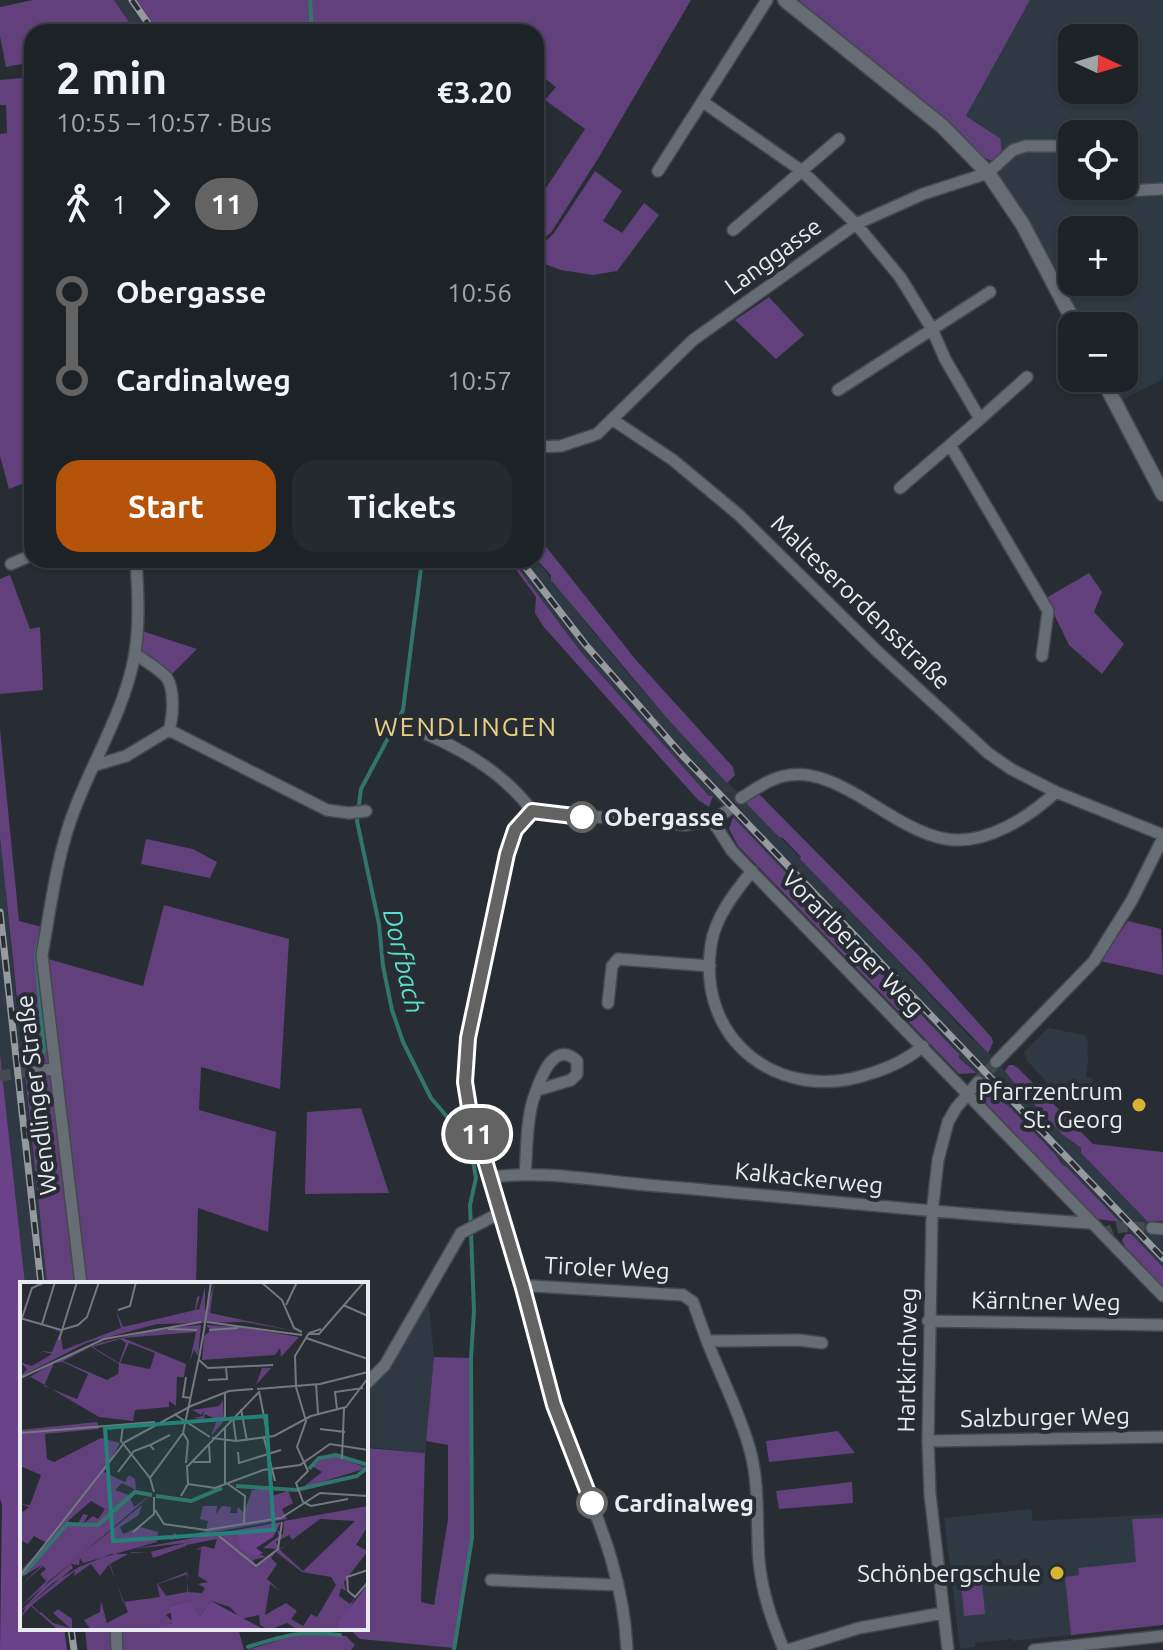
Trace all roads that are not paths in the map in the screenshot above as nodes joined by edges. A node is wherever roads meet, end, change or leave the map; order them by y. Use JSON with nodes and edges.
{"nodes":[{"id":1,"x":767,"y":0,"type":"edge"},
{"id":2,"x":785,"y":0,"type":"edge"},
{"id":3,"x":703,"y":102,"type":"junction"},
{"id":4,"x":839,"y":139,"type":"dead end"},
{"id":5,"x":1058,"y":146,"type":"edge"},
{"id":6,"x":658,"y":171,"type":"dead end"},
{"id":7,"x":802,"y":171,"type":"junction"},
{"id":8,"x":988,"y":173,"type":"junction"},
{"id":9,"x":1163,"y":189,"type":"edge"},
{"id":10,"x":1138,"y":190,"type":"edge"},
{"id":11,"x":856,"y":224,"type":"junction"},
{"id":12,"x":733,"y":230,"type":"dead end"},
{"id":13,"x":990,"y":292,"type":"dead end"},
{"id":14,"x":1069,"y":312,"type":"edge"},
{"id":15,"x":932,"y":329,"type":"junction"},
{"id":16,"x":1027,"y":377,"type":"dead end"},
{"id":17,"x":838,"y":390,"type":"dead end"},
{"id":18,"x":1109,"y":392,"type":"edge"},
{"id":19,"x":980,"y":419,"type":"junction"},
{"id":20,"x":613,"y":420,"type":"junction"},
{"id":21,"x":950,"y":445,"type":"junction"},
{"id":22,"x":544,"y":447,"type":"edge"},
{"id":23,"x":900,"y":488,"type":"dead end"},
{"id":24,"x":1163,"y":494,"type":"edge"},
{"id":25,"x":24,"y":558,"type":"edge"},
{"id":26,"x":11,"y":564,"type":"dead end"},
{"id":27,"x":136,"y":568,"type":"edge"},
{"id":28,"x":135,"y":654,"type":"junction"},
{"id":29,"x":1042,"y":656,"type":"dead end"},
{"id":30,"x":409,"y":727,"type":"dead end"},
{"id":31,"x":169,"y":730,"type":"junction"},
{"id":32,"x":96,"y":765,"type":"junction"},
{"id":33,"x":1056,"y":792,"type":"junction"},
{"id":34,"x":741,"y":798,"type":"dead end"},
{"id":35,"x":532,"y":811,"type":"junction"},
{"id":36,"x":727,"y":811,"type":"dead end"},
{"id":37,"x":360,"y":812,"type":"dead end"},
{"id":38,"x":712,"y":820,"type":"junction"},
{"id":39,"x":1163,"y":836,"type":"edge"},
{"id":40,"x":752,"y":871,"type":"junction"},
{"id":41,"x":710,"y":966,"type":"junction"},
{"id":42,"x":608,"y":1003,"type":"dead end"},
{"id":43,"x":923,"y":1046,"type":"junction"},
{"id":44,"x":996,"y":1062,"type":"tunnel mouth"},
{"id":45,"x":54,"y":1069,"type":"junction"},
{"id":46,"x":32,"y":1071,"type":"tunnel mouth"},
{"id":47,"x":978,"y":1082,"type":"tunnel mouth"},
{"id":48,"x":538,"y":1090,"type":"dead end"},
{"id":49,"x":967,"y":1094,"type":"junction"},
{"id":50,"x":525,"y":1175,"type":"junction"},
{"id":51,"x":490,"y":1178,"type":"junction"},
{"id":52,"x":500,"y":1213,"type":"junction"},
{"id":53,"x":932,"y":1213,"type":"junction"},
{"id":54,"x":1090,"y":1223,"type":"junction"},
{"id":55,"x":81,"y":1282,"type":"edge"},
{"id":56,"x":523,"y":1288,"type":"junction"},
{"id":57,"x":1163,"y":1296,"type":"edge"},
{"id":58,"x":928,"y":1321,"type":"junction"},
{"id":59,"x":1163,"y":1325,"type":"edge"},
{"id":60,"x":707,"y":1341,"type":"junction"},
{"id":61,"x":822,"y":1343,"type":"dead end"},
{"id":62,"x":368,"y":1382,"type":"edge"},
{"id":63,"x":1163,"y":1437,"type":"edge"},
{"id":64,"x":928,"y":1441,"type":"junction"},
{"id":65,"x":491,"y":1580,"type":"dead end"},
{"id":66,"x":618,"y":1585,"type":"junction"},
{"id":67,"x":943,"y":1613,"type":"junction"},
{"id":68,"x":116,"y":1630,"type":"edge"},
{"id":69,"x":1163,"y":1636,"type":"edge"},
{"id":70,"x":117,"y":1650,"type":"edge"},
{"id":71,"x":627,"y":1650,"type":"edge"},
{"id":72,"x":786,"y":1650,"type":"edge"},
{"id":73,"x":948,"y":1650,"type":"edge"},
{"id":74,"x":1034,"y":1650,"type":"edge"}],
"edges":[{"from":1,"to":3,"type":"street"},
{"from":2,"to":8,"type":"street"},
{"from":3,"to":6,"type":"street"},
{"from":3,"to":7,"type":"street"},
{"from":4,"to":7,"type":"street"},
{"from":5,"to":8,"type":"street"},
{"from":7,"to":11,"type":"street"},
{"from":7,"to":12,"type":"street"},
{"from":8,"to":11,"type":"street","name":"Langgasse"},
{"from":8,"to":14,"type":"street"},
{"from":9,"to":10,"type":"street"},
{"from":11,"to":15,"type":"street"},
{"from":11,"to":20,"type":"street","name":"Langgasse"},
{"from":13,"to":15,"type":"street"},
{"from":15,"to":17,"type":"street"},
{"from":15,"to":19,"type":"street"},
{"from":16,"to":19,"type":"street"},
{"from":18,"to":24,"type":"street"},
{"from":19,"to":21,"type":"street"},
{"from":20,"to":22,"type":"street"},
{"from":20,"to":33,"type":"street","name":"Malteserordensstraße"},
{"from":21,"to":23,"type":"street"},
{"from":21,"to":29,"type":"street"},
{"from":25,"to":26,"type":"street"},
{"from":27,"to":28,"type":"street","name":"Wendlinger Straße"},
{"from":28,"to":31,"type":"street"},
{"from":28,"to":32,"type":"street","name":"Wendlinger Straße"},
{"from":30,"to":35,"type":"street"},
{"from":31,"to":32,"type":"street"},
{"from":31,"to":37,"type":"street"},
{"from":32,"to":45,"type":"street","name":"Wendlinger Straße"},
{"from":33,"to":34,"type":"street"},
{"from":33,"to":39,"type":"street","name":"Malteserordensstraße"},
{"from":35,"to":38,"type":"street"},
{"from":35,"to":51,"type":"street"},
{"from":36,"to":38,"type":"street"},
{"from":38,"to":40,"type":"street","name":"Vorarlberger Weg"},
{"from":39,"to":44,"type":"street"},
{"from":40,"to":41,"type":"street","name":"Vorarlberger Weg"},
{"from":40,"to":43,"type":"street","name":"Vorarlberger Weg"},
{"from":41,"to":42,"type":"street"},
{"from":41,"to":43,"type":"street","name":"Vorarlberger Weg"},
{"from":43,"to":49,"type":"street","name":"Vorarlberger Weg"},
{"from":45,"to":46,"type":"street"},
{"from":45,"to":55,"type":"street","name":"Wendlinger Straße"},
{"from":47,"to":49,"type":"street","name":"Hartkirchweg"},
{"from":48,"to":50,"type":"street"},
{"from":49,"to":53,"type":"street","name":"Hartkirchweg"},
{"from":49,"to":54,"type":"street","name":"Vorarlberger Weg"},
{"from":50,"to":51,"type":"street","name":"Kalkackerweg"},
{"from":50,"to":53,"type":"street","name":"Kalkackerweg"},
{"from":51,"to":52,"type":"street"},
{"from":52,"to":56,"type":"street"},
{"from":52,"to":62,"type":"street"},
{"from":53,"to":54,"type":"street","name":"Kalkackerweg"},
{"from":53,"to":58,"type":"street","name":"Hartkirchweg"},
{"from":54,"to":57,"type":"street","name":"Vorarlberger Weg"},
{"from":56,"to":60,"type":"street","name":"Tiroler Weg"},
{"from":56,"to":66,"type":"street"},
{"from":58,"to":59,"type":"street","name":"Kärntner Weg"},
{"from":58,"to":64,"type":"street","name":"Hartkirchweg"},
{"from":60,"to":61,"type":"street"},
{"from":60,"to":72,"type":"street","name":"Tiroler Weg"},
{"from":63,"to":64,"type":"street","name":"Salzburger Weg"},
{"from":64,"to":67,"type":"street","name":"Hartkirchweg"},
{"from":65,"to":66,"type":"street"},
{"from":66,"to":71,"type":"street"},
{"from":67,"to":72,"type":"street"},
{"from":67,"to":73,"type":"street","name":"Hartkirchweg"},
{"from":68,"to":70,"type":"street"},
{"from":69,"to":74,"type":"street"}]}
